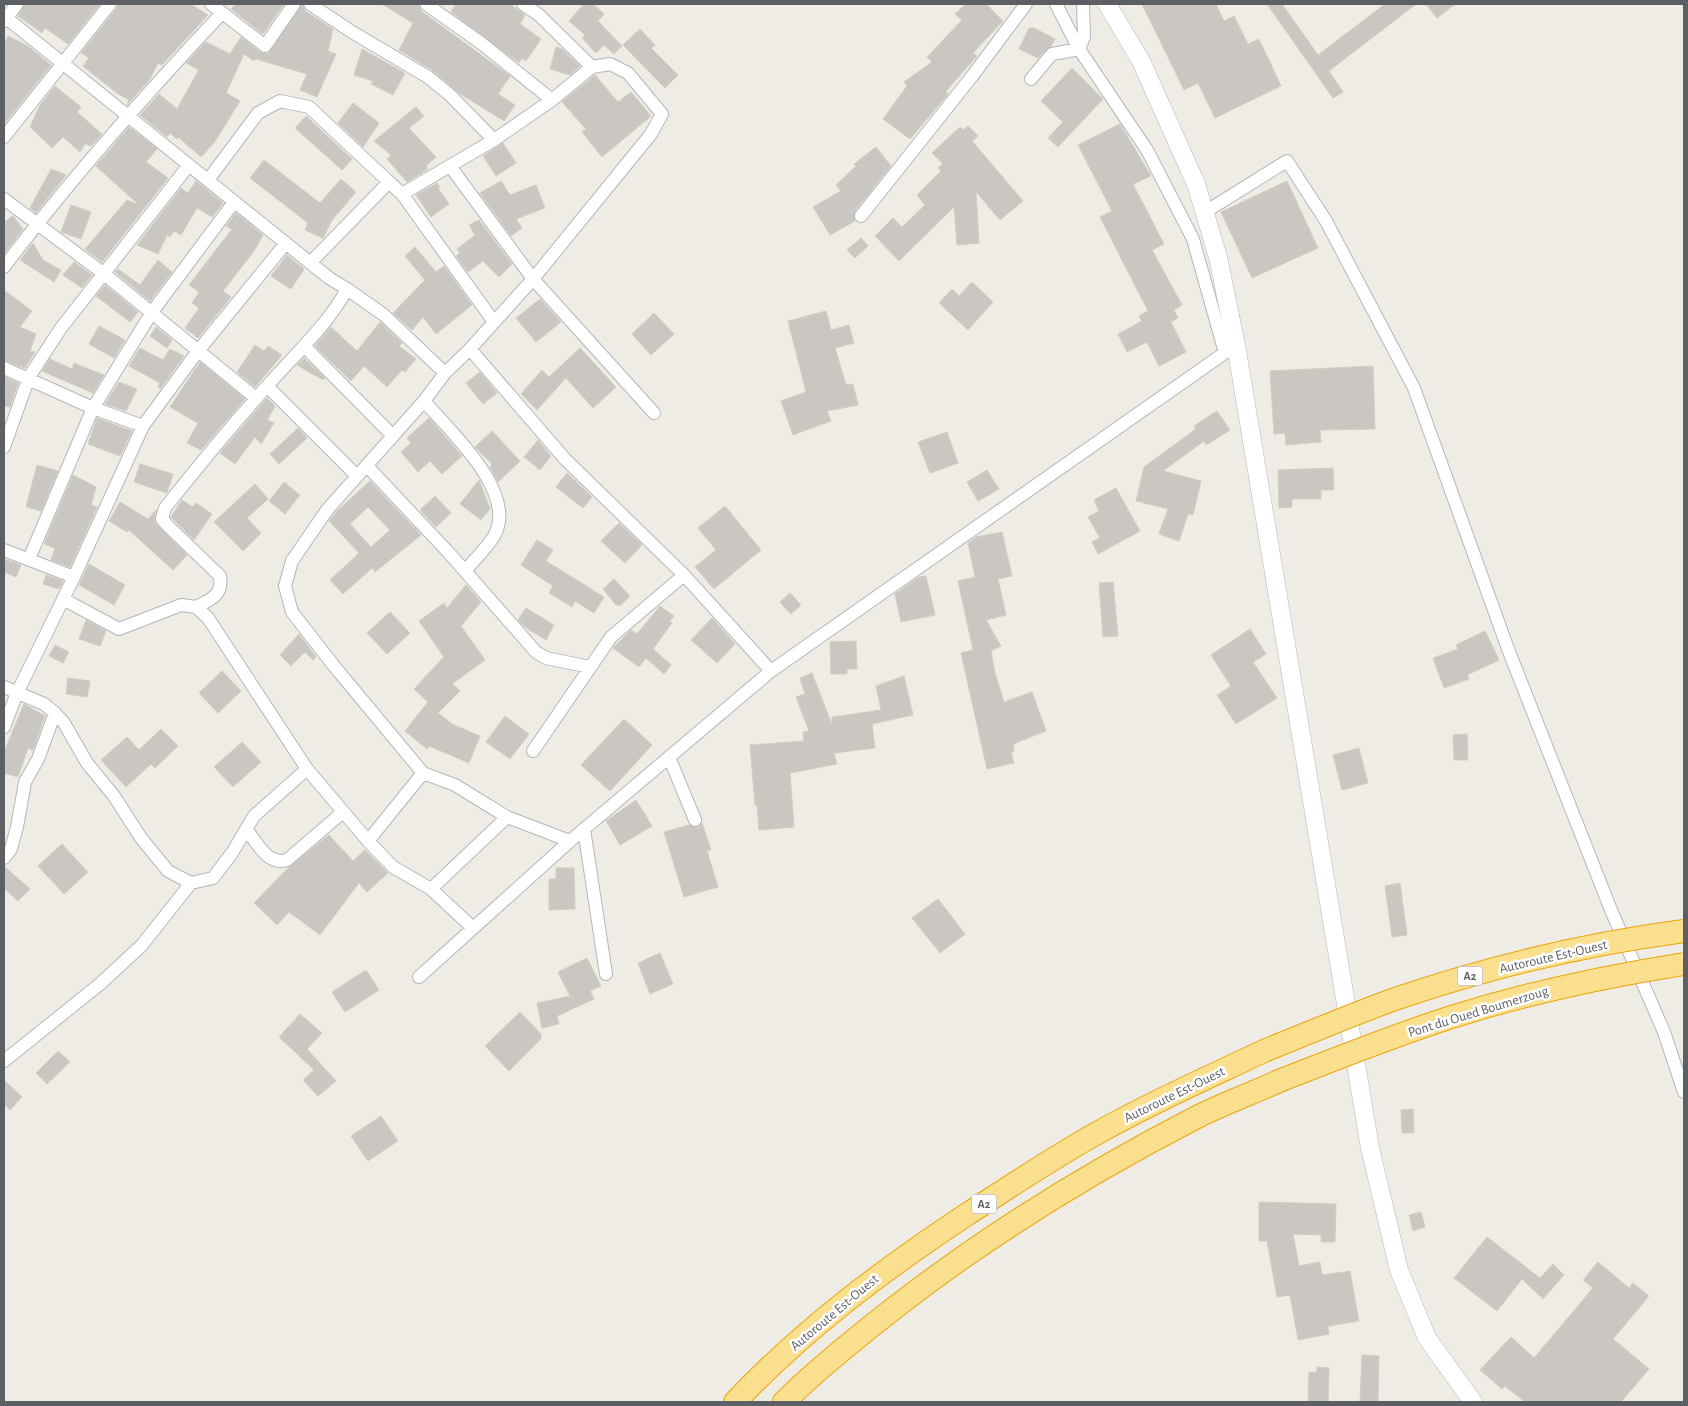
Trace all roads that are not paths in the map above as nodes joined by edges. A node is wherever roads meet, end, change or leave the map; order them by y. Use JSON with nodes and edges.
{"nodes":[{"id":1,"x":17,"y":4,"type":"edge"},
{"id":2,"x":110,"y":4,"type":"edge"},
{"id":3,"x":211,"y":4,"type":"edge"},
{"id":4,"x":294,"y":4,"type":"edge"},
{"id":5,"x":310,"y":4,"type":"edge"},
{"id":6,"x":426,"y":4,"type":"edge"},
{"id":7,"x":523,"y":4,"type":"edge"},
{"id":8,"x":1026,"y":4,"type":"edge"},
{"id":9,"x":1056,"y":4,"type":"edge"},
{"id":10,"x":1083,"y":4,"type":"edge"},
{"id":11,"x":1107,"y":4,"type":"edge"},
{"id":12,"x":222,"y":13,"type":"junction"},
{"id":13,"x":5,"y":18,"type":"edge"},
{"id":14,"x":1079,"y":49,"type":"junction"},
{"id":15,"x":62,"y":63,"type":"junction"},
{"id":16,"x":592,"y":67,"type":"junction"},
{"id":17,"x":1031,"y":79,"type":"dead end"},
{"id":18,"x":552,"y":100,"type":"junction"},
{"id":19,"x":128,"y":116,"type":"junction"},
{"id":20,"x":4,"y":136,"type":"edge"},
{"id":21,"x":494,"y":140,"type":"junction"},
{"id":22,"x":189,"y":165,"type":"junction"},
{"id":23,"x":450,"y":166,"type":"junction"},
{"id":24,"x":208,"y":180,"type":"junction"},
{"id":25,"x":389,"y":182,"type":"junction"},
{"id":26,"x":402,"y":194,"type":"junction"},
{"id":27,"x":4,"y":199,"type":"edge"},
{"id":28,"x":234,"y":202,"type":"junction"},
{"id":29,"x":1205,"y":212,"type":"junction"},
{"id":30,"x":861,"y":216,"type":"dead end"},
{"id":31,"x":36,"y":224,"type":"junction"},
{"id":32,"x":286,"y":243,"type":"junction"},
{"id":33,"x":310,"y":262,"type":"junction"},
{"id":34,"x":4,"y":267,"type":"edge"},
{"id":35,"x":103,"y":274,"type":"junction"},
{"id":36,"x":532,"y":279,"type":"junction"},
{"id":37,"x":347,"y":289,"type":"junction"},
{"id":38,"x":152,"y":312,"type":"junction"},
{"id":39,"x":494,"y":322,"type":"junction"},
{"id":40,"x":306,"y":347,"type":"junction"},
{"id":41,"x":470,"y":349,"type":"junction"},
{"id":42,"x":1231,"y":349,"type":"junction"},
{"id":43,"x":198,"y":351,"type":"junction"},
{"id":44,"x":4,"y":368,"type":"edge"},
{"id":45,"x":445,"y":373,"type":"junction"},
{"id":46,"x":28,"y":377,"type":"junction"},
{"id":47,"x":267,"y":386,"type":"junction"},
{"id":48,"x":256,"y":398,"type":"junction"},
{"id":49,"x":424,"y":402,"type":"junction"},
{"id":50,"x":93,"y":408,"type":"junction"},
{"id":51,"x":654,"y":413,"type":"dead end"},
{"id":52,"x":143,"y":426,"type":"junction"},
{"id":53,"x":393,"y":436,"type":"junction"},
{"id":54,"x":4,"y":447,"type":"edge"},
{"id":55,"x":367,"y":466,"type":"junction"},
{"id":56,"x":357,"y":476,"type":"junction"},
{"id":57,"x":4,"y":550,"type":"edge"},
{"id":58,"x":28,"y":559,"type":"junction"},
{"id":59,"x":465,"y":571,"type":"junction"},
{"id":60,"x":684,"y":575,"type":"junction"},
{"id":61,"x":74,"y":577,"type":"junction"},
{"id":62,"x":63,"y":599,"type":"junction"},
{"id":63,"x":196,"y":607,"type":"junction"},
{"id":64,"x":590,"y":667,"type":"junction"},
{"id":65,"x":771,"y":671,"type":"junction"},
{"id":66,"x":4,"y":687,"type":"edge"},
{"id":67,"x":17,"y":693,"type":"junction"},
{"id":68,"x":55,"y":713,"type":"junction"},
{"id":69,"x":4,"y":727,"type":"edge"},
{"id":70,"x":533,"y":751,"type":"dead end"},
{"id":71,"x":669,"y":757,"type":"junction"},
{"id":72,"x":307,"y":769,"type":"junction"},
{"id":73,"x":423,"y":773,"type":"junction"},
{"id":74,"x":343,"y":812,"type":"junction"},
{"id":75,"x":507,"y":817,"type":"junction"},
{"id":76,"x":694,"y":820,"type":"dead end"},
{"id":77,"x":246,"y":828,"type":"junction"},
{"id":78,"x":584,"y":829,"type":"junction"},
{"id":79,"x":368,"y":841,"type":"junction"},
{"id":80,"x":570,"y":841,"type":"junction"},
{"id":81,"x":4,"y":858,"type":"edge"},
{"id":82,"x":191,"y":883,"type":"junction"},
{"id":83,"x":431,"y":888,"type":"junction"},
{"id":84,"x":473,"y":928,"type":"junction"},
{"id":85,"x":1684,"y":930,"type":"edge"},
{"id":86,"x":1684,"y":964,"type":"edge"},
{"id":87,"x":606,"y":974,"type":"dead end"},
{"id":88,"x":420,"y":977,"type":"dead end"},
{"id":89,"x":4,"y":1061,"type":"edge"},
{"id":90,"x":1684,"y":1092,"type":"edge"},
{"id":91,"x":735,"y":1402,"type":"edge"},
{"id":92,"x":784,"y":1402,"type":"edge"},
{"id":93,"x":1473,"y":1402,"type":"edge"}],
"edges":[{"from":1,"to":13,"type":"street"},
{"from":2,"to":15,"type":"street"},
{"from":3,"to":12,"type":"street"},
{"from":4,"to":12,"type":"street"},
{"from":5,"to":21,"type":"street"},
{"from":6,"to":18,"type":"street"},
{"from":7,"to":16,"type":"street"},
{"from":8,"to":30,"type":"street"},
{"from":9,"to":14,"type":"street"},
{"from":10,"to":14,"type":"street"},
{"from":11,"to":29,"type":"main road"},
{"from":12,"to":19,"type":"street"},
{"from":13,"to":15,"type":"street"},
{"from":14,"to":17,"type":"street"},
{"from":14,"to":42,"type":"street"},
{"from":15,"to":19,"type":"street"},
{"from":15,"to":20,"type":"street"},
{"from":16,"to":18,"type":"street"},
{"from":16,"to":36,"type":"street"},
{"from":18,"to":21,"type":"street"},
{"from":19,"to":22,"type":"street"},
{"from":19,"to":31,"type":"street"},
{"from":21,"to":23,"type":"street"},
{"from":22,"to":24,"type":"street"},
{"from":22,"to":35,"type":"street"},
{"from":23,"to":26,"type":"street"},
{"from":23,"to":36,"type":"street"},
{"from":24,"to":25,"type":"street"},
{"from":24,"to":28,"type":"street"},
{"from":25,"to":26,"type":"street"},
{"from":25,"to":33,"type":"street"},
{"from":26,"to":39,"type":"street"},
{"from":27,"to":31,"type":"street"},
{"from":28,"to":32,"type":"street"},
{"from":28,"to":38,"type":"street"},
{"from":29,"to":42,"type":"main road"},
{"from":29,"to":90,"type":"street"},
{"from":31,"to":34,"type":"street"},
{"from":31,"to":35,"type":"street"},
{"from":32,"to":33,"type":"street"},
{"from":32,"to":43,"type":"street"},
{"from":33,"to":37,"type":"street"},
{"from":35,"to":38,"type":"street"},
{"from":35,"to":46,"type":"street"},
{"from":36,"to":39,"type":"street"},
{"from":36,"to":51,"type":"street"},
{"from":37,"to":40,"type":"street"},
{"from":37,"to":45,"type":"street"},
{"from":38,"to":43,"type":"street"},
{"from":38,"to":50,"type":"street"},
{"from":39,"to":41,"type":"street"},
{"from":40,"to":47,"type":"street"},
{"from":40,"to":53,"type":"street"},
{"from":41,"to":45,"type":"street"},
{"from":41,"to":60,"type":"street"},
{"from":42,"to":65,"type":"street"},
{"from":42,"to":93,"type":"main road"},
{"from":43,"to":48,"type":"street"},
{"from":43,"to":52,"type":"street"},
{"from":44,"to":46,"type":"street"},
{"from":45,"to":49,"type":"street"},
{"from":46,"to":50,"type":"street"},
{"from":46,"to":54,"type":"street"},
{"from":47,"to":48,"type":"street"},
{"from":47,"to":56,"type":"street"},
{"from":48,"to":63,"type":"street"},
{"from":49,"to":53,"type":"street"},
{"from":49,"to":59,"type":"street"},
{"from":50,"to":52,"type":"street"},
{"from":50,"to":58,"type":"street"},
{"from":52,"to":61,"type":"street"},
{"from":53,"to":55,"type":"street"},
{"from":55,"to":56,"type":"street"},
{"from":55,"to":59,"type":"street"},
{"from":56,"to":73,"type":"street"},
{"from":57,"to":58,"type":"street"},
{"from":58,"to":61,"type":"street"},
{"from":59,"to":64,"type":"street"},
{"from":60,"to":64,"type":"street"},
{"from":60,"to":65,"type":"street"},
{"from":61,"to":62,"type":"street"},
{"from":62,"to":63,"type":"street"},
{"from":62,"to":67,"type":"street"},
{"from":63,"to":72,"type":"street"},
{"from":64,"to":70,"type":"street"},
{"from":65,"to":71,"type":"street"},
{"from":66,"to":67,"type":"street"},
{"from":67,"to":68,"type":"street"},
{"from":67,"to":69,"type":"street"},
{"from":68,"to":81,"type":"street"},
{"from":68,"to":82,"type":"street"},
{"from":71,"to":76,"type":"street"},
{"from":71,"to":78,"type":"street"},
{"from":72,"to":74,"type":"street"},
{"from":72,"to":77,"type":"street"},
{"from":73,"to":75,"type":"street"},
{"from":73,"to":79,"type":"street"},
{"from":74,"to":77,"type":"street"},
{"from":74,"to":79,"type":"street"},
{"from":75,"to":80,"type":"street"},
{"from":75,"to":83,"type":"street"},
{"from":77,"to":82,"type":"street"},
{"from":78,"to":80,"type":"street"},
{"from":78,"to":87,"type":"street"},
{"from":79,"to":83,"type":"street"},
{"from":80,"to":84,"type":"street"},
{"from":82,"to":89,"type":"street"},
{"from":83,"to":84,"type":"street"},
{"from":84,"to":88,"type":"street"},
{"from":85,"to":91,"type":"highway","name":"Autoroute Est-Ouest","number":"A2","bridge":true},
{"from":86,"to":92,"type":"highway","name":"Pont du Oued Boumerzoug","number":"A2","bridge":true}]}
